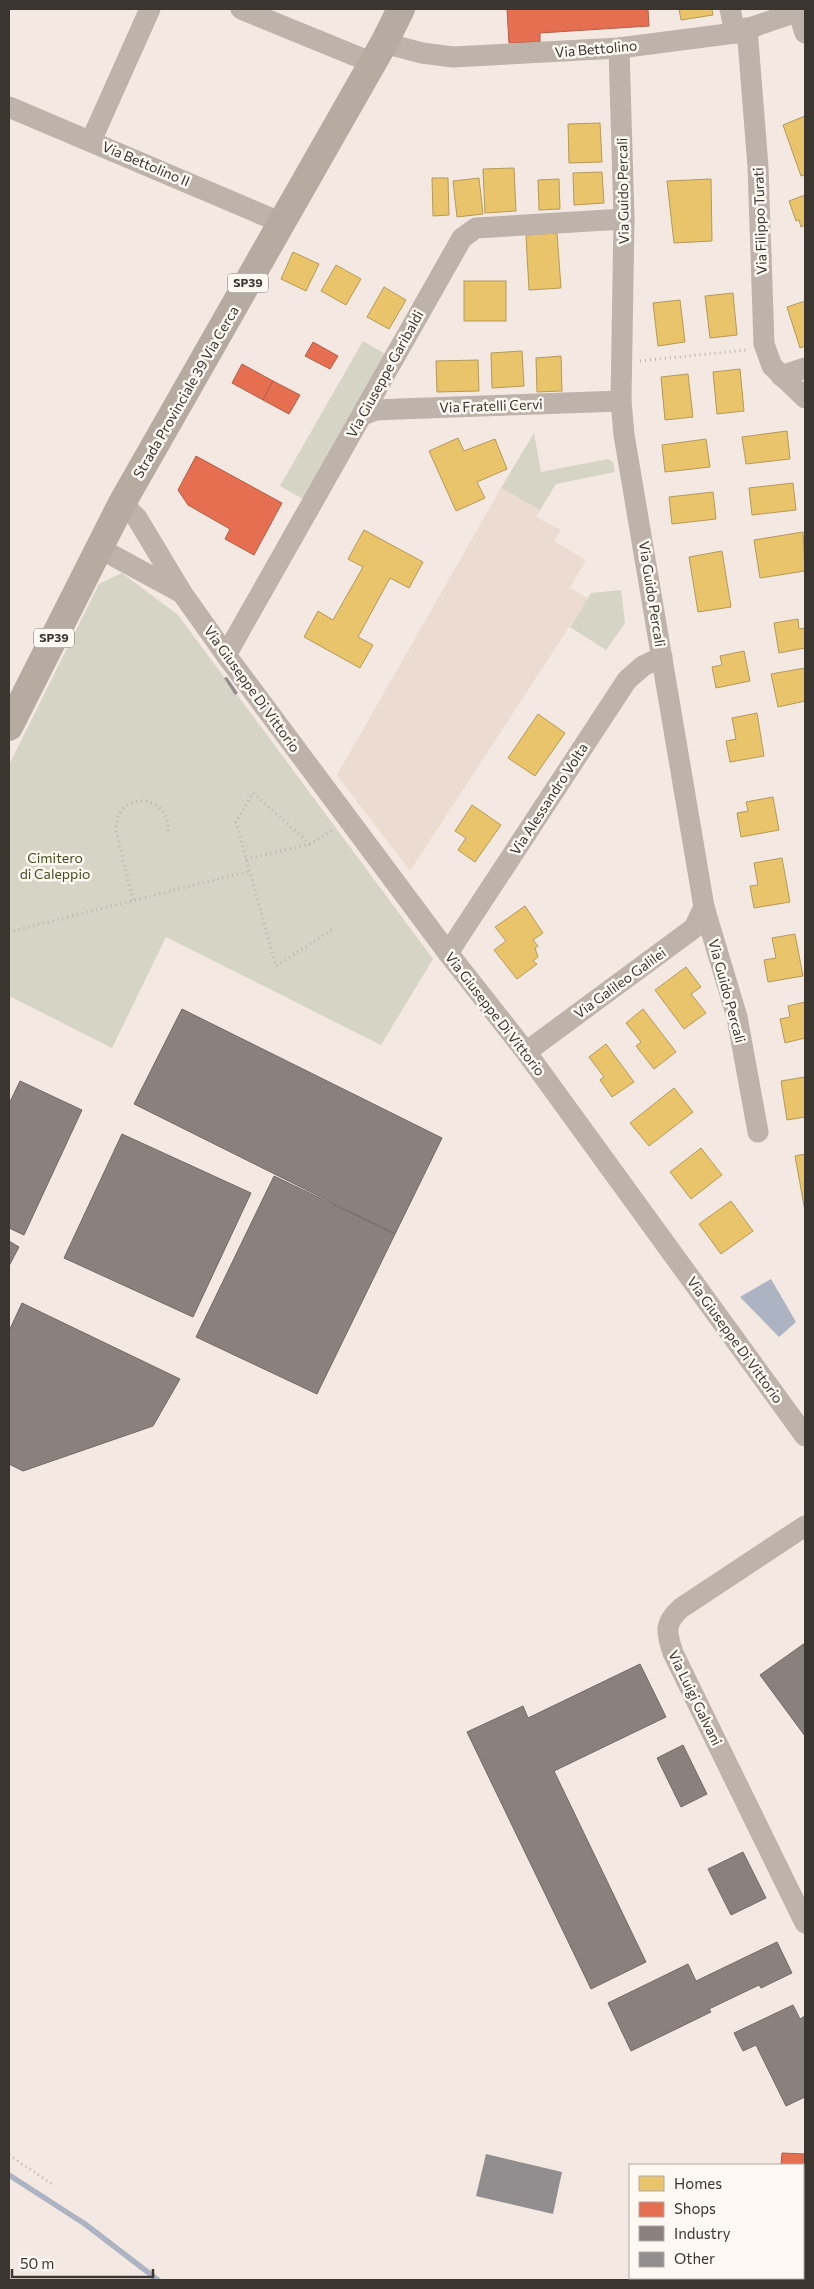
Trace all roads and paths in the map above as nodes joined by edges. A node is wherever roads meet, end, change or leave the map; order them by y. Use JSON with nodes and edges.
{"nodes":[{"id":1,"x":150,"y":9,"type":"edge"},
{"id":2,"x":240,"y":9,"type":"edge"},
{"id":3,"x":401,"y":9,"type":"edge"},
{"id":4,"x":730,"y":9,"type":"edge"},
{"id":5,"x":802,"y":10,"type":"edge"},
{"id":6,"x":741,"y":30,"type":"junction"},
{"id":7,"x":805,"y":33,"type":"edge"},
{"id":8,"x":619,"y":48,"type":"junction"},
{"id":9,"x":378,"y":53,"type":"junction"},
{"id":10,"x":9,"y":107,"type":"edge"},
{"id":11,"x":91,"y":141,"type":"junction"},
{"id":12,"x":624,"y":219,"type":"junction"},
{"id":13,"x":282,"y":223,"type":"junction"},
{"id":14,"x":751,"y":349,"type":"dead end"},
{"id":15,"x":637,"y":362,"type":"dead end"},
{"id":16,"x":805,"y":368,"type":"edge"},
{"id":17,"x":781,"y":376,"type":"junction"},
{"id":18,"x":805,"y":398,"type":"edge"},
{"id":19,"x":621,"y":402,"type":"junction"},
{"id":20,"x":362,"y":415,"type":"junction"},
{"id":21,"x":122,"y":503,"type":"junction"},
{"id":22,"x":99,"y":548,"type":"junction"},
{"id":23,"x":182,"y":593,"type":"junction"},
{"id":24,"x":226,"y":655,"type":"junction"},
{"id":25,"x":662,"y":657,"type":"junction"},
{"id":26,"x":9,"y":727,"type":"edge"},
{"id":27,"x":349,"y":820,"type":"junction"},
{"id":28,"x":168,"y":832,"type":"dead end"},
{"id":29,"x":310,"y":844,"type":"junction"},
{"id":30,"x":246,"y":859,"type":"junction"},
{"id":31,"x":250,"y":871,"type":"junction"},
{"id":32,"x":133,"y":900,"type":"junction"},
{"id":33,"x":704,"y":907,"type":"junction"},
{"id":34,"x":333,"y":929,"type":"dead end"},
{"id":35,"x":9,"y":932,"type":"edge"},
{"id":36,"x":448,"y":953,"type":"junction"},
{"id":37,"x":526,"y":1052,"type":"junction"},
{"id":38,"x":758,"y":1132,"type":"dead end"},
{"id":39,"x":805,"y":1436,"type":"edge"},
{"id":40,"x":805,"y":1526,"type":"edge"},
{"id":41,"x":805,"y":1923,"type":"edge"},
{"id":42,"x":9,"y":2155,"type":"edge"},
{"id":43,"x":52,"y":2184,"type":"dead end"}],
"edges":[{"from":1,"to":11,"type":"street"},
{"from":2,"to":9,"type":"street","name":"Via Bettolino"},
{"from":3,"to":9,"type":"main road","name":"Strada Provinciale 39 Via Cerca","number":"SP39"},
{"from":4,"to":6,"type":"street","name":"Via Filippo Turati"},
{"from":5,"to":6,"type":"street","name":"Via Bettolino"},
{"from":5,"to":7,"type":"street"},
{"from":6,"to":8,"type":"street","name":"Via Bettolino"},
{"from":6,"to":17,"type":"street","name":"Via Filippo Turati"},
{"from":8,"to":9,"type":"street","name":"Via Bettolino"},
{"from":8,"to":12,"type":"street","name":"Via Guido Percali"},
{"from":9,"to":13,"type":"main road","name":"Strada Provinciale 39 Via Cerca","number":"SP39"},
{"from":10,"to":11,"type":"street","name":"Via Bettolino II"},
{"from":11,"to":13,"type":"street","name":"Via Bettolino II"},
{"from":12,"to":19,"type":"street","name":"Via Guido Percali"},
{"from":12,"to":20,"type":"street","name":"Via Giuseppe Garibaldi"},
{"from":13,"to":21,"type":"main road","name":"Strada Provinciale 39 Via Cerca","number":"SP39"},
{"from":14,"to":15,"type":"path"},
{"from":16,"to":17,"type":"street"},
{"from":17,"to":18,"type":"street","name":"Via Filippo Turati"},
{"from":19,"to":20,"type":"street","name":"Via Fratelli Cervi"},
{"from":19,"to":25,"type":"street","name":"Via Guido Percali"},
{"from":20,"to":24,"type":"street","name":"Via Giuseppe Garibaldi"},
{"from":21,"to":22,"type":"main road","name":"Strada Provinciale 39 Via Cerca","number":"SP39"},
{"from":21,"to":23,"type":"street","name":"Via Giuseppe Di Vittorio"},
{"from":22,"to":23,"type":"street","name":"Via Giuseppe Di Vittorio"},
{"from":22,"to":26,"type":"main road","name":"Strada Provinciale 39 Via Cerca","number":"SP39"},
{"from":23,"to":24,"type":"street","name":"Via Giuseppe Di Vittorio"},
{"from":24,"to":27,"type":"street","name":"Via Giuseppe Di Vittorio"},
{"from":25,"to":33,"type":"street","name":"Via Guido Percali"},
{"from":25,"to":36,"type":"street","name":"Via Alessandro Volta"},
{"from":27,"to":29,"type":"path"},
{"from":27,"to":36,"type":"street","name":"Via Giuseppe Di Vittorio"},
{"from":28,"to":32,"type":"path"},
{"from":29,"to":30,"type":"path"},
{"from":29,"to":30,"type":"path"},
{"from":30,"to":31,"type":"path"},
{"from":31,"to":32,"type":"path"},
{"from":31,"to":34,"type":"path"},
{"from":32,"to":35,"type":"path"},
{"from":33,"to":37,"type":"street","name":"Via Galileo Galilei"},
{"from":33,"to":38,"type":"street","name":"Via Guido Percali"},
{"from":36,"to":37,"type":"street","name":"Via Giuseppe Di Vittorio"},
{"from":37,"to":39,"type":"street","name":"Via Giuseppe Di Vittorio"},
{"from":40,"to":41,"type":"street","name":"Via Luigi Galvani"},
{"from":42,"to":43,"type":"path"}]}
